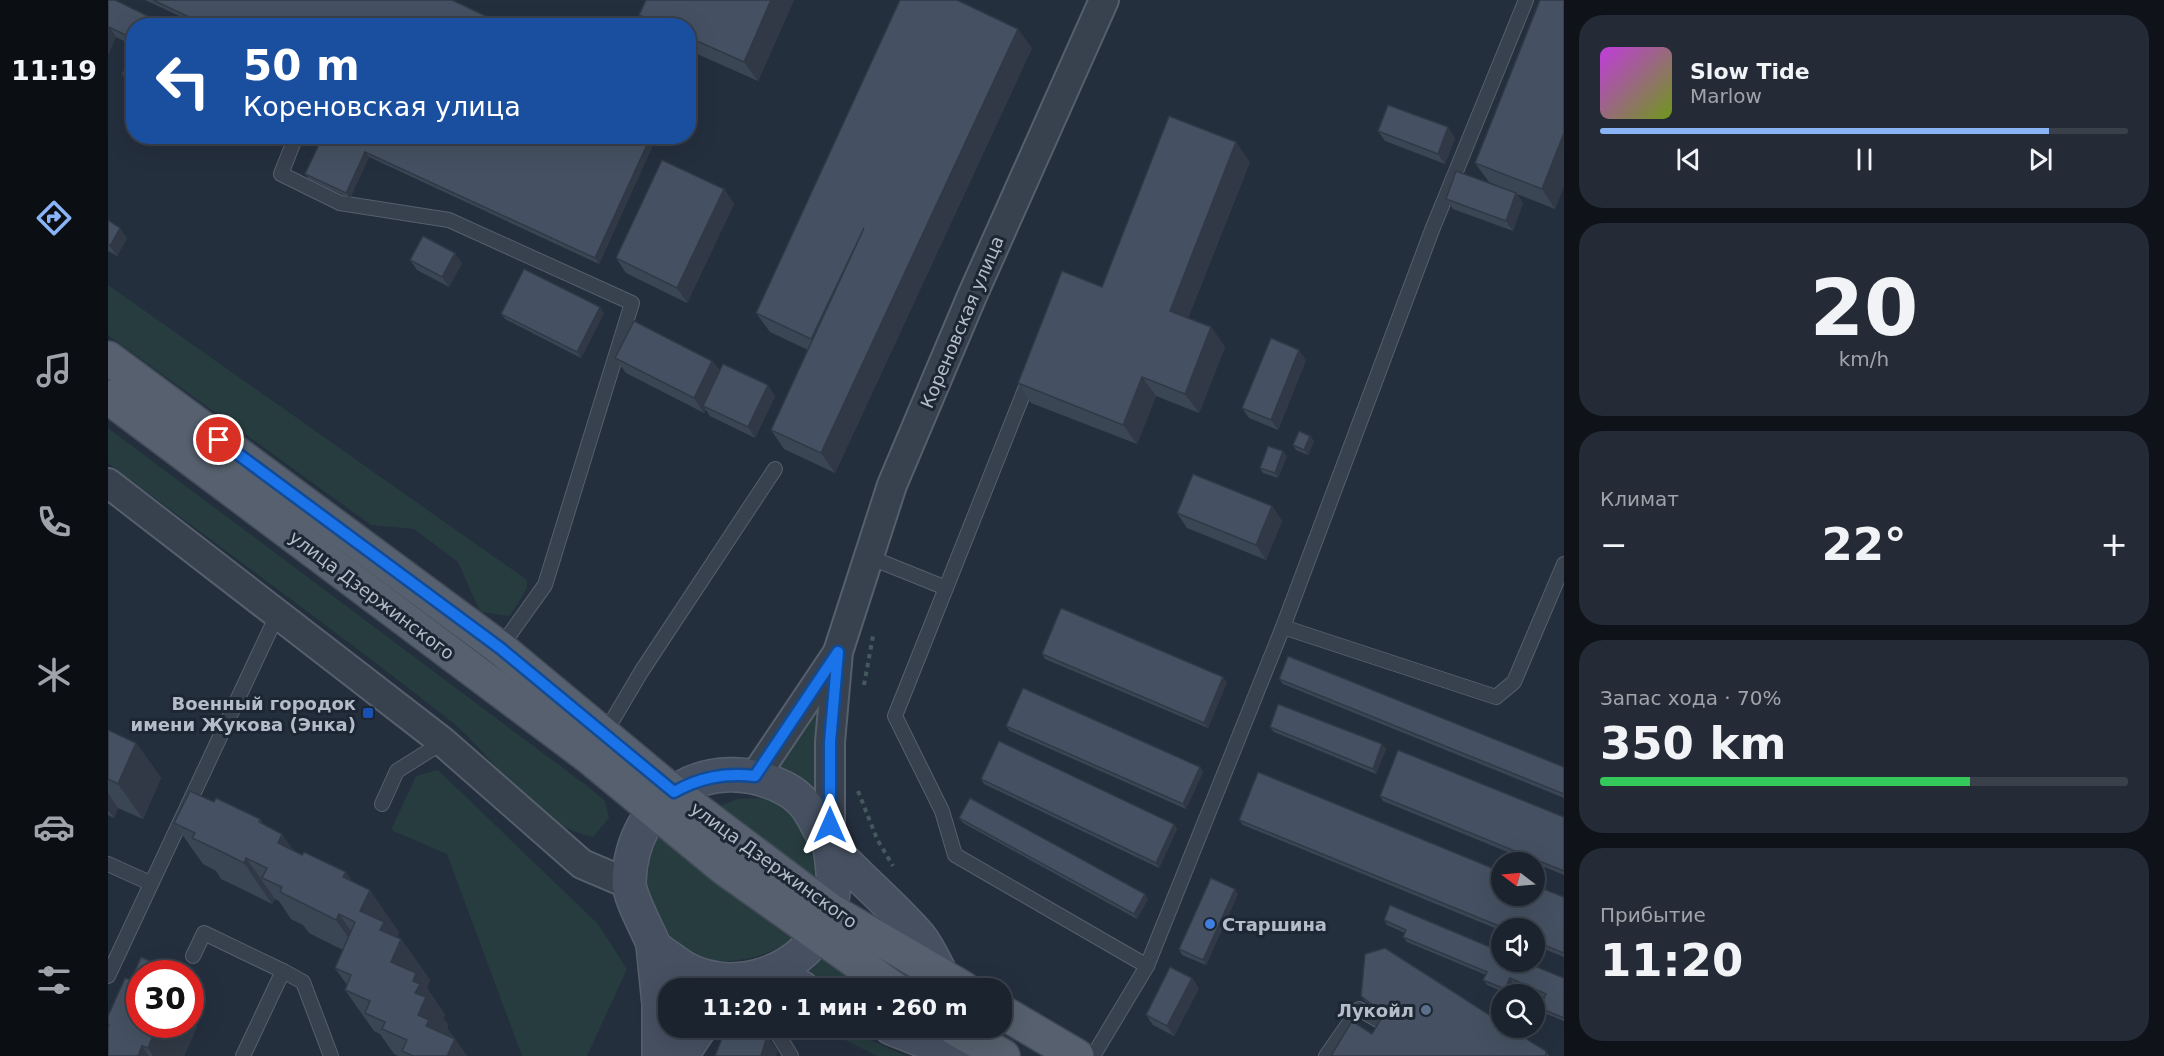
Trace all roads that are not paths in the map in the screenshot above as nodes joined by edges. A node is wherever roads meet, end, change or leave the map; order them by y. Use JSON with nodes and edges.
{"nodes":[{"id":1,"x":1104,"y":0,"type":"edge"},
{"id":2,"x":1526,"y":0,"type":"edge"},
{"id":3,"x":293,"y":144,"type":"edge"},
{"id":4,"x":108,"y":358,"type":"edge"},
{"id":5,"x":1034,"y":367,"type":"edge"},
{"id":6,"x":108,"y":397,"type":"edge"},
{"id":7,"x":776,"y":469,"type":"dead end"},
{"id":8,"x":108,"y":483,"type":"edge"},
{"id":9,"x":869,"y":557,"type":"junction"},
{"id":10,"x":1564,"y":564,"type":"edge"},
{"id":11,"x":946,"y":588,"type":"junction"},
{"id":12,"x":278,"y":613,"type":"junction"},
{"id":13,"x":1283,"y":627,"type":"junction"},
{"id":14,"x":500,"y":648,"type":"junction"},
{"id":15,"x":838,"y":652,"type":"junction"},
{"id":16,"x":605,"y":733,"type":"junction"},
{"id":17,"x":443,"y":742,"type":"junction"},
{"id":18,"x":755,"y":776,"type":"junction"},
{"id":19,"x":663,"y":802,"type":"junction"},
{"id":20,"x":382,"y":804,"type":"dead end"},
{"id":21,"x":830,"y":846,"type":"junction"},
{"id":22,"x":108,"y":864,"type":"edge"},
{"id":23,"x":150,"y":883,"type":"junction"},
{"id":24,"x":629,"y":884,"type":"junction"},
{"id":25,"x":824,"y":923,"type":"junction"},
{"id":26,"x":653,"y":945,"type":"junction"},
{"id":27,"x":193,"y":956,"type":"dead end"},
{"id":28,"x":1147,"y":966,"type":"junction"},
{"id":29,"x":283,"y":971,"type":"junction"},
{"id":30,"x":108,"y":976,"type":"edge"},
{"id":31,"x":708,"y":978,"type":"edge"},
{"id":32,"x":789,"y":978,"type":"edge"},
{"id":33,"x":882,"y":978,"type":"edge"},
{"id":34,"x":943,"y":978,"type":"edge"},
{"id":35,"x":949,"y":978,"type":"edge"},
{"id":36,"x":1012,"y":1018,"type":"edge"},
{"id":37,"x":693,"y":1038,"type":"edge"},
{"id":38,"x":780,"y":1038,"type":"edge"},
{"id":39,"x":906,"y":1038,"type":"edge"},
{"id":40,"x":972,"y":1038,"type":"edge"},
{"id":41,"x":1411,"y":1040,"type":"edge"},
{"id":42,"x":923,"y":1049,"type":"edge"},
{"id":43,"x":243,"y":1056,"type":"edge"},
{"id":44,"x":331,"y":1056,"type":"edge"},
{"id":45,"x":659,"y":1056,"type":"edge"},
{"id":46,"x":681,"y":1056,"type":"edge"},
{"id":47,"x":791,"y":1056,"type":"edge"},
{"id":48,"x":962,"y":1056,"type":"edge"},
{"id":49,"x":1003,"y":1056,"type":"edge"},
{"id":50,"x":1077,"y":1056,"type":"edge"},
{"id":51,"x":1093,"y":1056,"type":"edge"},
{"id":52,"x":1326,"y":1056,"type":"edge"}],
"edges":[{"from":1,"to":9,"type":"street","name":"Кореновская улица"},
{"from":2,"to":13,"type":"lane"},
{"from":3,"to":14,"type":"lane"},
{"from":4,"to":14,"type":"main road","name":"улица Дзержинского"},
{"from":5,"to":11,"type":"lane"},
{"from":6,"to":19,"type":"main road","name":"улица Дзержинского"},
{"from":7,"to":16,"type":"lane"},
{"from":8,"to":12,"type":"street"},
{"from":9,"to":11,"type":"lane"},
{"from":9,"to":15,"type":"street","name":"Кореновская улица"},
{"from":10,"to":13,"type":"lane"},
{"from":11,"to":28,"type":"lane"},
{"from":12,"to":17,"type":"street"},
{"from":12,"to":23,"type":"lane"},
{"from":13,"to":28,"type":"lane"},
{"from":14,"to":16,"type":"main road","name":"улица Дзержинского"},
{"from":15,"to":18,"type":"street","name":"Кореновская улица"},
{"from":15,"to":21,"type":"street","name":"Кореновская улица"},
{"from":16,"to":19,"type":"main road","name":"улица Дзержинского"},
{"from":17,"to":20,"type":"lane"},
{"from":17,"to":24,"type":"street"},
{"from":18,"to":19,"type":"street"},
{"from":18,"to":21,"type":"street"},
{"from":19,"to":24,"type":"street"},
{"from":19,"to":25,"type":"main road","name":"улица Дзержинского"},
{"from":21,"to":25,"type":"street","name":"Кореновская улица"},
{"from":21,"to":35,"type":"street"},
{"from":22,"to":23,"type":"lane"},
{"from":23,"to":30,"type":"lane"},
{"from":24,"to":26,"type":"street"},
{"from":25,"to":32,"type":"street"},
{"from":25,"to":33,"type":"main road","name":"улица Дзержинского"},
{"from":25,"to":34,"type":"main road","name":"улица Дзержинского"},
{"from":26,"to":31,"type":"street"},
{"from":26,"to":45,"type":"street"},
{"from":27,"to":29,"type":"lane"},
{"from":28,"to":51,"type":"lane"},
{"from":29,"to":43,"type":"lane"},
{"from":29,"to":44,"type":"lane"},
{"from":36,"to":50,"type":"main road"},
{"from":37,"to":46,"type":"street"},
{"from":38,"to":47,"type":"lane"},
{"from":39,"to":42,"type":"street"},
{"from":40,"to":49,"type":"main road"},
{"from":41,"to":52,"type":"lane"},
{"from":42,"to":48,"type":"street"}]}
